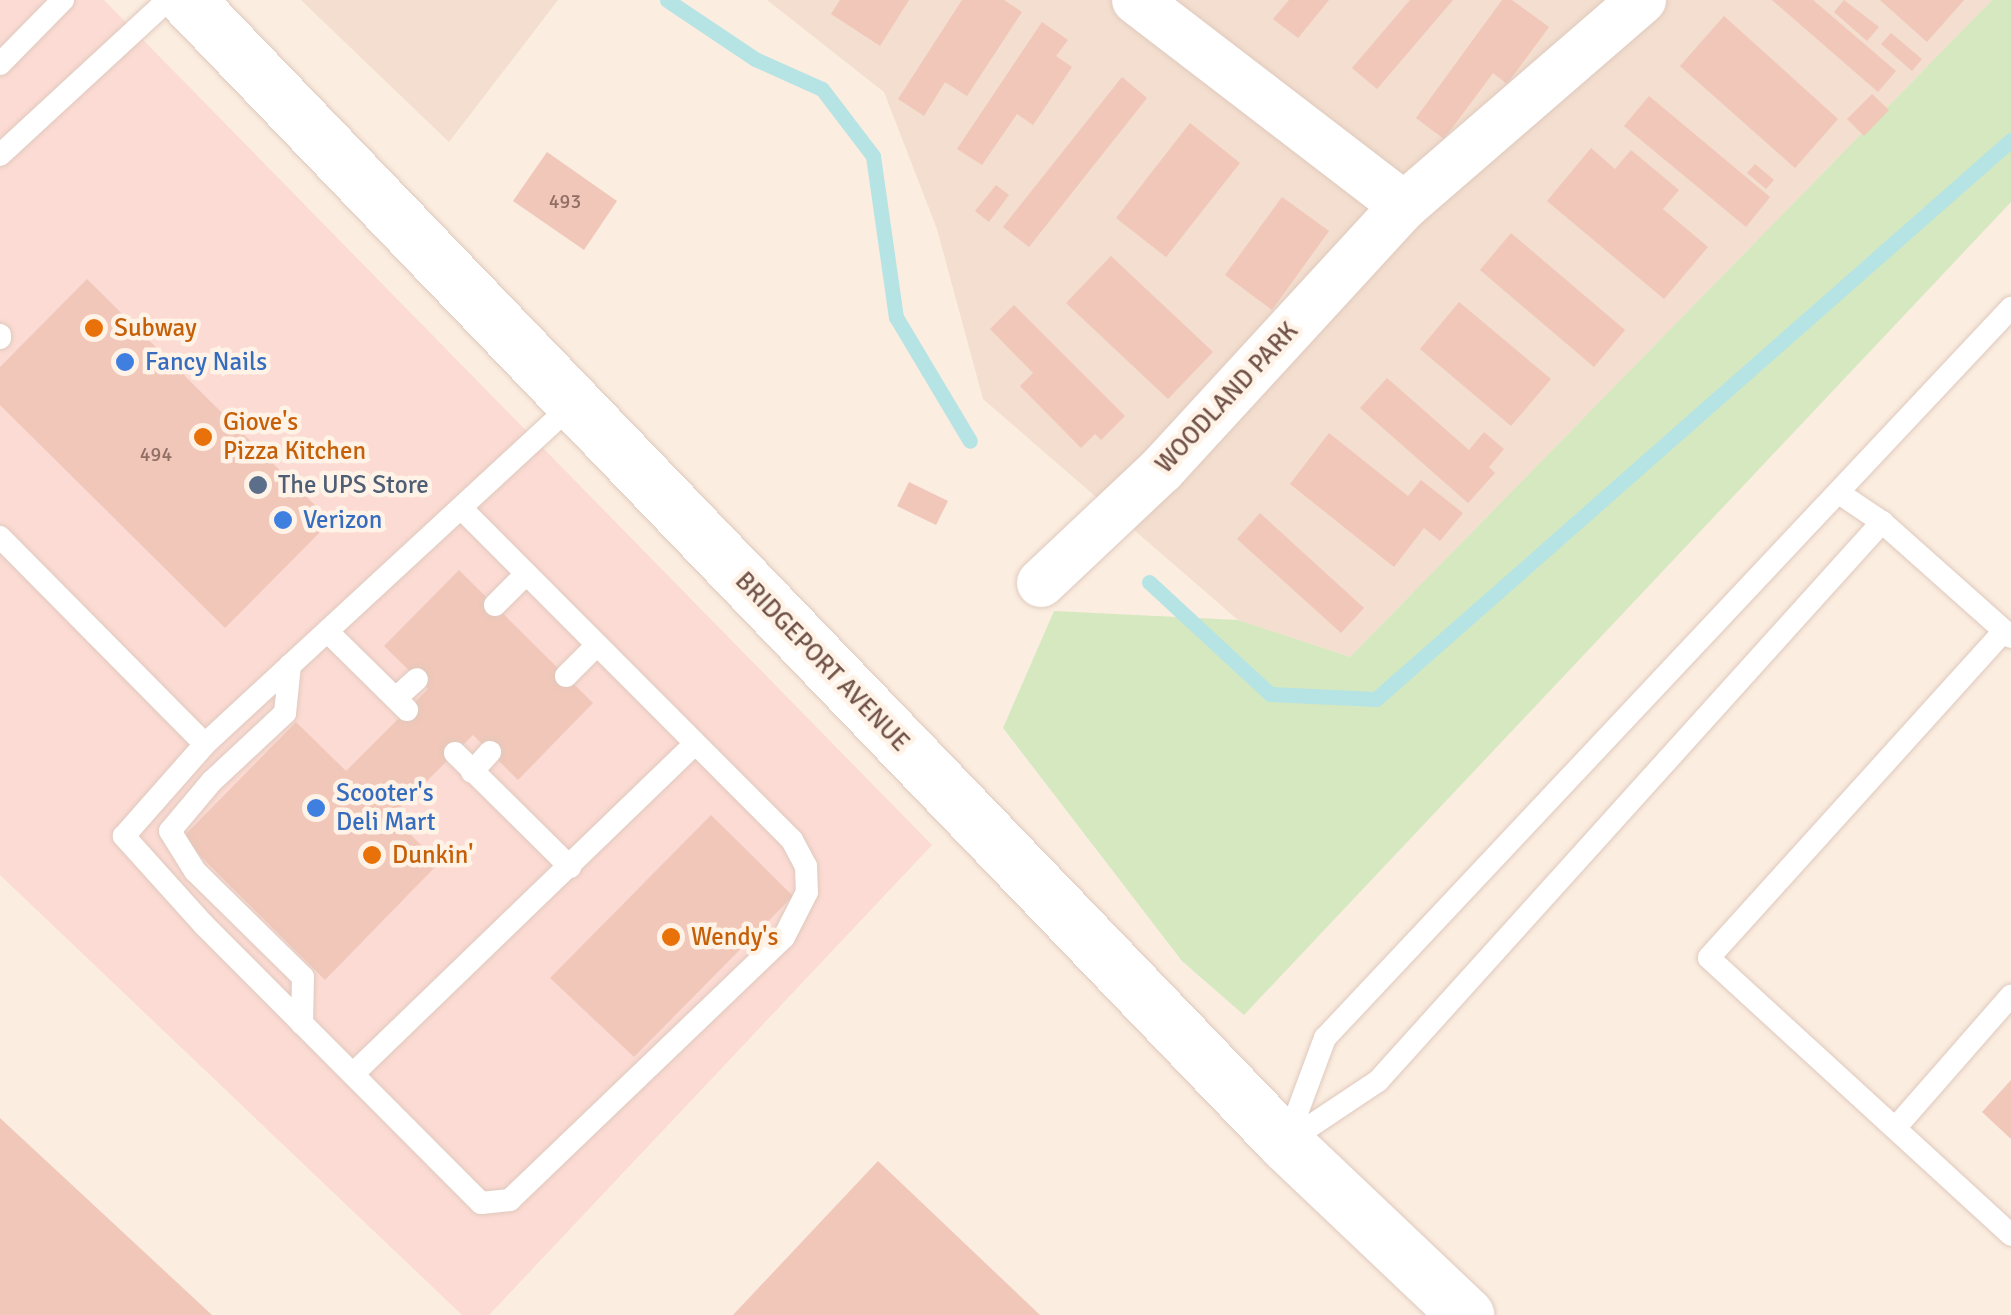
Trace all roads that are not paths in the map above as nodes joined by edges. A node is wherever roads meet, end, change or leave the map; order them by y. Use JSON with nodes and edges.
{"nodes":[{"id":1,"x":63,"y":0,"type":"edge"},
{"id":2,"x":168,"y":0,"type":"edge"},
{"id":3,"x":187,"y":0,"type":"edge"},
{"id":4,"x":1136,"y":0,"type":"edge"},
{"id":5,"x":1642,"y":0,"type":"edge"},
{"id":6,"x":0,"y":64,"type":"edge"},
{"id":7,"x":0,"y":155,"type":"edge"},
{"id":8,"x":1404,"y":206,"type":"junction"},
{"id":9,"x":2011,"y":308,"type":"edge"},
{"id":10,"x":573,"y":404,"type":"junction"},
{"id":11,"x":1839,"y":493,"type":"junction"},
{"id":12,"x":462,"y":510,"type":"junction"},
{"id":13,"x":1882,"y":522,"type":"junction"},
{"id":14,"x":0,"y":537,"type":"edge"},
{"id":15,"x":526,"y":574,"type":"junction"},
{"id":16,"x":1041,"y":583,"type":"dead end"},
{"id":17,"x":495,"y":605,"type":"dead end"},
{"id":18,"x":328,"y":632,"type":"junction"},
{"id":19,"x":2008,"y":634,"type":"edge"},
{"id":20,"x":595,"y":647,"type":"junction"},
{"id":21,"x":290,"y":665,"type":"junction"},
{"id":22,"x":566,"y":676,"type":"dead end"},
{"id":23,"x":416,"y":679,"type":"dead end"},
{"id":24,"x":205,"y":744,"type":"junction"},
{"id":25,"x":693,"y":746,"type":"junction"},
{"id":26,"x":490,"y":752,"type":"dead end"},
{"id":27,"x":454,"y":753,"type":"dead end"},
{"id":28,"x":472,"y":772,"type":"junction"},
{"id":29,"x":570,"y":866,"type":"junction"},
{"id":30,"x":2011,"y":996,"type":"edge"},
{"id":31,"x":302,"y":1024,"type":"junction"},
{"id":32,"x":353,"y":1074,"type":"junction"},
{"id":33,"x":1897,"y":1126,"type":"junction"},
{"id":34,"x":1286,"y":1143,"type":"junction"},
{"id":35,"x":2011,"y":1235,"type":"edge"},
{"id":36,"x":1466,"y":1315,"type":"edge"}],
"edges":[{"from":1,"to":6,"type":"lane"},
{"from":2,"to":7,"type":"lane"},
{"from":3,"to":10,"type":"main road","name":"BRIDGEPORT AVENUE"},
{"from":4,"to":8,"type":"street"},
{"from":5,"to":8,"type":"street","name":"WOODLAND PARK"},
{"from":8,"to":16,"type":"street","name":"WOODLAND PARK"},
{"from":9,"to":11,"type":"lane"},
{"from":10,"to":12,"type":"lane"},
{"from":10,"to":34,"type":"main road","name":"BRIDGEPORT AVENUE"},
{"from":11,"to":13,"type":"lane"},
{"from":11,"to":34,"type":"lane"},
{"from":12,"to":15,"type":"lane"},
{"from":12,"to":18,"type":"lane"},
{"from":13,"to":19,"type":"lane"},
{"from":13,"to":34,"type":"lane"},
{"from":14,"to":24,"type":"lane"},
{"from":15,"to":17,"type":"lane"},
{"from":15,"to":20,"type":"lane"},
{"from":18,"to":21,"type":"lane"},
{"from":18,"to":23,"type":"lane"},
{"from":19,"to":33,"type":"lane"},
{"from":20,"to":22,"type":"lane"},
{"from":20,"to":25,"type":"lane"},
{"from":21,"to":24,"type":"lane"},
{"from":21,"to":31,"type":"lane"},
{"from":24,"to":31,"type":"lane"},
{"from":25,"to":29,"type":"lane"},
{"from":25,"to":32,"type":"lane"},
{"from":26,"to":28,"type":"lane"},
{"from":27,"to":28,"type":"lane"},
{"from":28,"to":29,"type":"lane"},
{"from":29,"to":32,"type":"lane"},
{"from":30,"to":33,"type":"lane"},
{"from":31,"to":32,"type":"lane"},
{"from":33,"to":35,"type":"lane"},
{"from":34,"to":36,"type":"main road","name":"BRIDGEPORT AVENUE"}]}
